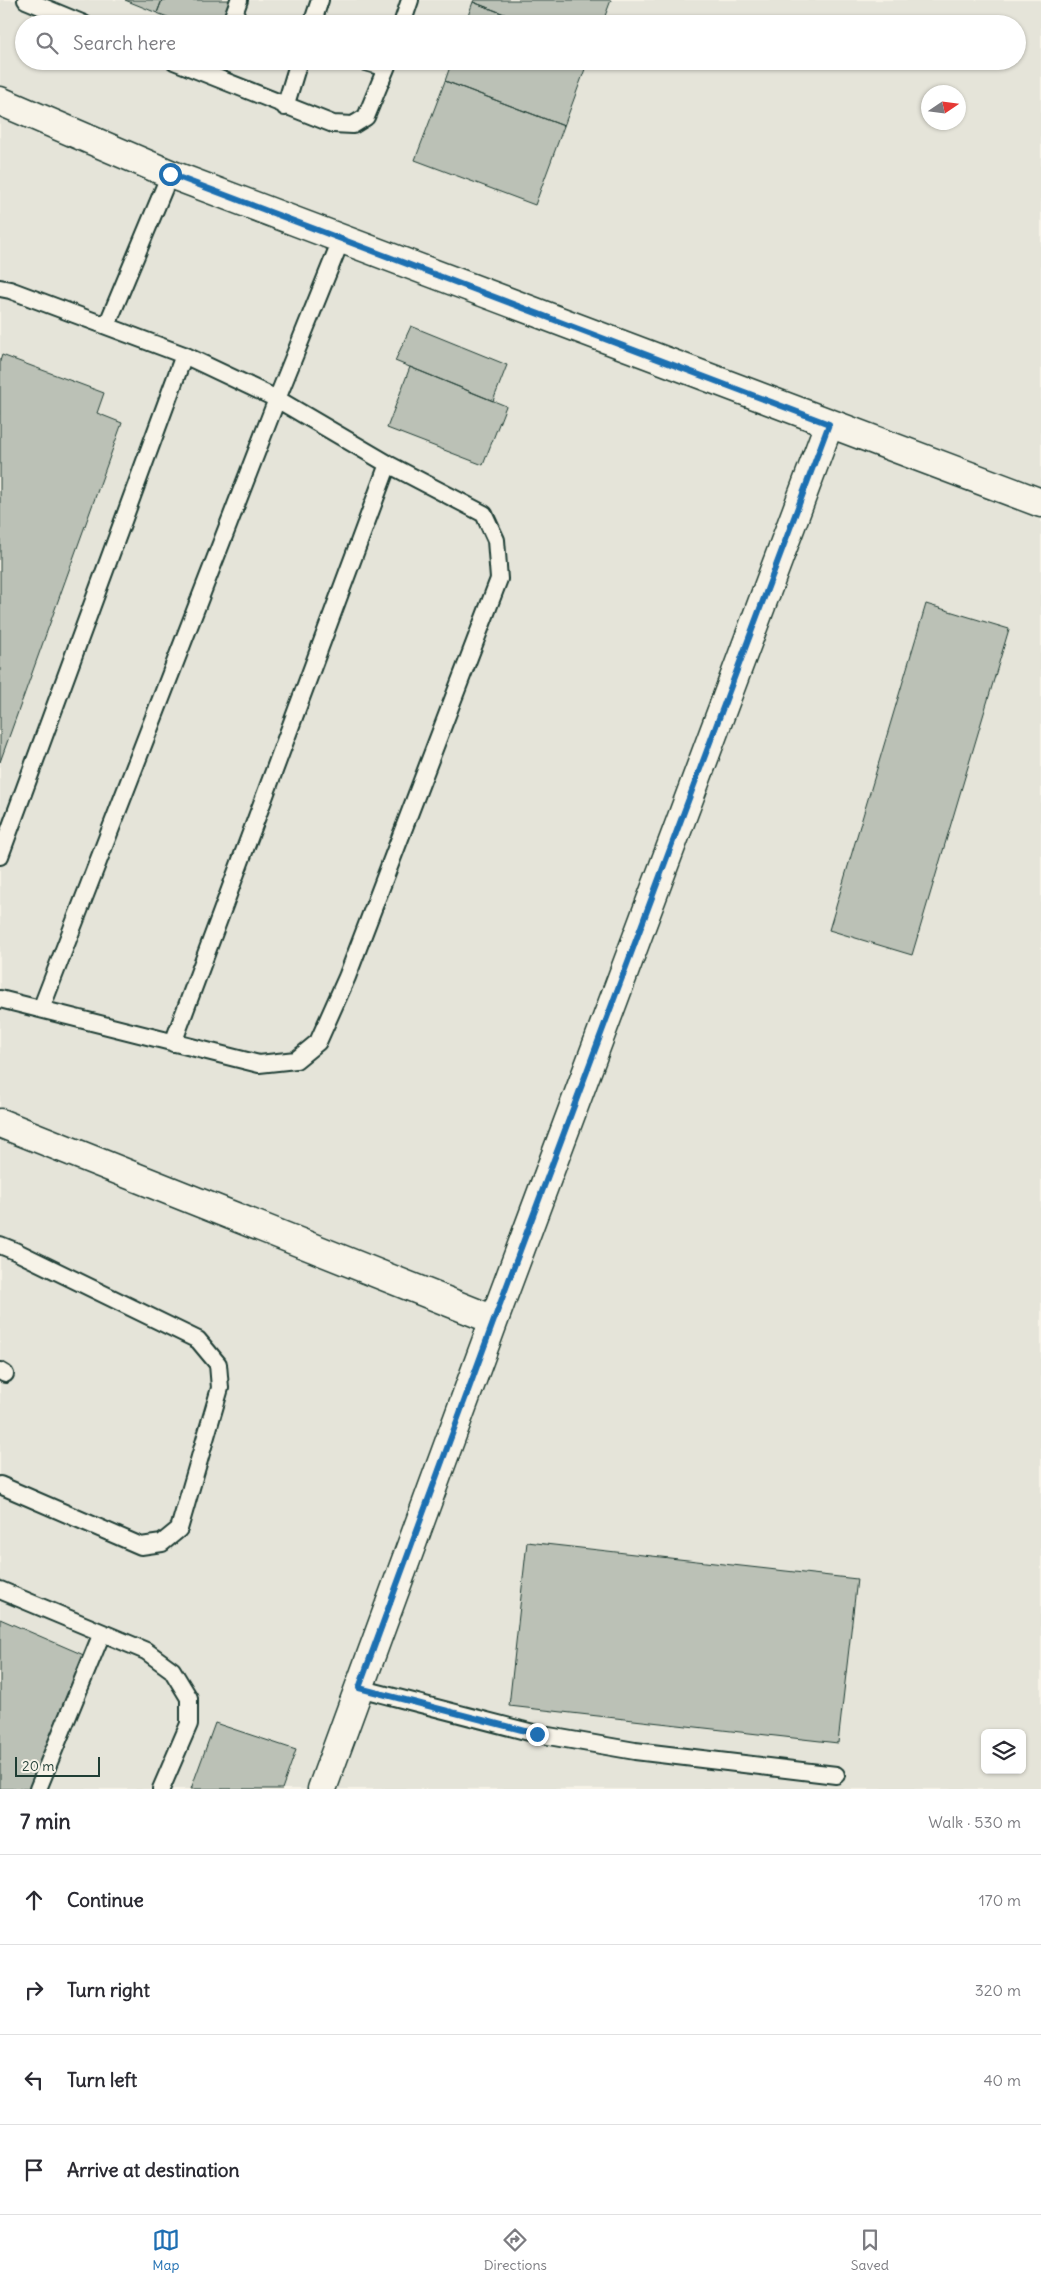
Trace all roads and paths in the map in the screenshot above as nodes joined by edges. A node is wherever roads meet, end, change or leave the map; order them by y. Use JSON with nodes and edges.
{"nodes":[{"id":1,"x":26,"y":0,"type":"edge"},
{"id":2,"x":239,"y":0,"type":"edge"},
{"id":3,"x":320,"y":0,"type":"edge"},
{"id":4,"x":410,"y":0,"type":"edge"},
{"id":5,"x":62,"y":15,"type":"edge"},
{"id":6,"x":234,"y":15,"type":"edge"},
{"id":7,"x":315,"y":15,"type":"edge"},
{"id":8,"x":405,"y":15,"type":"edge"},
{"id":9,"x":216,"y":70,"type":"edge"},
{"id":10,"x":296,"y":70,"type":"edge"},
{"id":11,"x":385,"y":70,"type":"edge"},
{"id":12,"x":0,"y":102,"type":"edge"},
{"id":13,"x":285,"y":107,"type":"junction"},
{"id":14,"x":170,"y":174,"type":"junction"},
{"id":15,"x":341,"y":240,"type":"junction"},
{"id":16,"x":0,"y":288,"type":"edge"},
{"id":17,"x":107,"y":325,"type":"junction"},
{"id":18,"x":184,"y":355,"type":"junction"},
{"id":19,"x":278,"y":400,"type":"junction"},
{"id":20,"x":829,"y":424,"type":"junction"},
{"id":21,"x":388,"y":464,"type":"junction"},
{"id":22,"x":1041,"y":503,"type":"edge"},
{"id":23,"x":0,"y":856,"type":"edge"},
{"id":24,"x":0,"y":999,"type":"edge"},
{"id":25,"x":41,"y":1009,"type":"junction"},
{"id":26,"x":173,"y":1043,"type":"junction"},
{"id":27,"x":0,"y":1123,"type":"edge"},
{"id":28,"x":0,"y":1245,"type":"edge"},
{"id":29,"x":494,"y":1320,"type":"junction"},
{"id":30,"x":0,"y":1485,"type":"edge"},
{"id":31,"x":0,"y":1590,"type":"edge"},
{"id":32,"x":102,"y":1633,"type":"junction"},
{"id":33,"x":359,"y":1688,"type":"junction"},
{"id":34,"x":836,"y":1775,"type":"dead end"},
{"id":35,"x":38,"y":1789,"type":"edge"},
{"id":36,"x":161,"y":1789,"type":"edge"},
{"id":37,"x":322,"y":1789,"type":"edge"}],
"edges":[{"from":1,"to":5,"type":"lane"},
{"from":2,"to":6,"type":"lane"},
{"from":3,"to":7,"type":"lane"},
{"from":4,"to":8,"type":"lane"},
{"from":9,"to":13,"type":"lane"},
{"from":10,"to":13,"type":"lane"},
{"from":11,"to":13,"type":"lane"},
{"from":12,"to":14,"type":"street"},
{"from":14,"to":15,"type":"street"},
{"from":14,"to":17,"type":"lane"},
{"from":15,"to":19,"type":"lane"},
{"from":15,"to":20,"type":"street"},
{"from":16,"to":17,"type":"lane"},
{"from":17,"to":18,"type":"lane"},
{"from":18,"to":19,"type":"lane"},
{"from":18,"to":23,"type":"lane"},
{"from":19,"to":21,"type":"lane"},
{"from":19,"to":25,"type":"lane"},
{"from":20,"to":22,"type":"street"},
{"from":20,"to":29,"type":"street"},
{"from":21,"to":26,"type":"lane"},
{"from":21,"to":26,"type":"lane"},
{"from":24,"to":25,"type":"lane"},
{"from":25,"to":26,"type":"lane"},
{"from":27,"to":29,"type":"street"},
{"from":28,"to":30,"type":"lane"},
{"from":29,"to":33,"type":"street"},
{"from":31,"to":32,"type":"lane"},
{"from":32,"to":35,"type":"lane"},
{"from":32,"to":36,"type":"lane"},
{"from":33,"to":34,"type":"lane"},
{"from":33,"to":37,"type":"street"}]}
